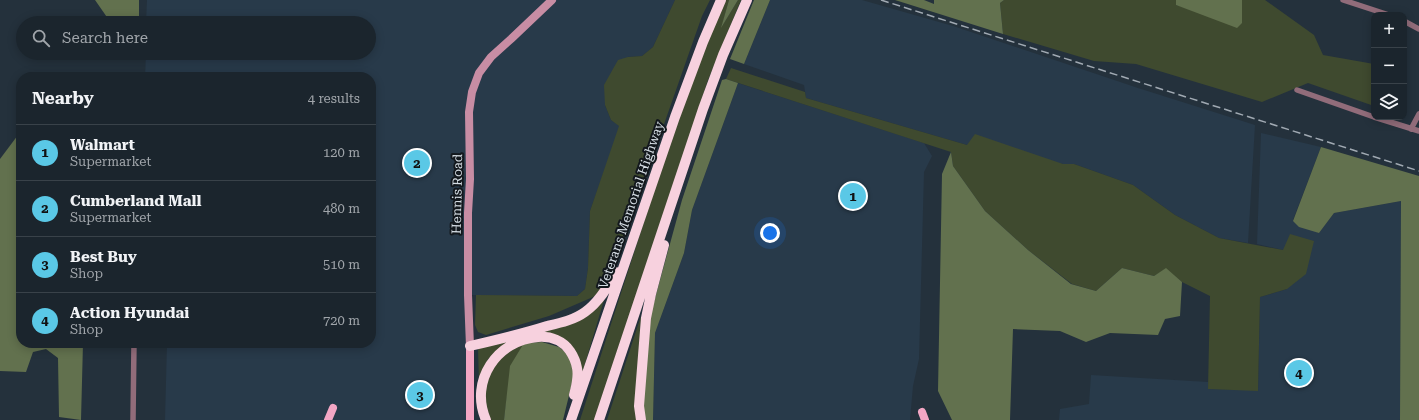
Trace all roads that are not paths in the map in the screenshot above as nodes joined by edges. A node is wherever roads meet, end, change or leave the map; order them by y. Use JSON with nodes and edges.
{"nodes":[{"id":1,"x":552,"y":0,"type":"edge"},
{"id":2,"x":721,"y":0,"type":"edge"},
{"id":3,"x":747,"y":0,"type":"edge"},
{"id":4,"x":1343,"y":0,"type":"edge"},
{"id":5,"x":1380,"y":12,"type":"edge"},
{"id":6,"x":1407,"y":23,"type":"edge"},
{"id":7,"x":1419,"y":29,"type":"edge"},
{"id":8,"x":1297,"y":90,"type":"dead end"},
{"id":9,"x":1419,"y":114,"type":"edge"},
{"id":10,"x":696,"y":129,"type":"junction"},
{"id":11,"x":1411,"y":129,"type":"junction"},
{"id":12,"x":1419,"y":131,"type":"edge"},
{"id":13,"x":654,"y":175,"type":"junction"},
{"id":14,"x":470,"y":346,"type":"junction"},
{"id":15,"x":134,"y":348,"type":"edge"},
{"id":16,"x":333,"y":408,"type":"dead end"},
{"id":17,"x":133,"y":420,"type":"edge"},
{"id":18,"x":328,"y":420,"type":"edge"},
{"id":19,"x":468,"y":420,"type":"edge"},
{"id":20,"x":486,"y":420,"type":"edge"},
{"id":21,"x":570,"y":420,"type":"edge"},
{"id":22,"x":600,"y":420,"type":"edge"},
{"id":23,"x":642,"y":420,"type":"edge"}],
"edges":[{"from":1,"to":14,"type":"street","name":"Hennis Road"},
{"from":2,"to":13,"type":"highway","name":"Veterans Memorial Highway"},
{"from":3,"to":10,"type":"highway"},
{"from":4,"to":5,"type":"street"},
{"from":6,"to":7,"type":"street"},
{"from":8,"to":11,"type":"street"},
{"from":9,"to":11,"type":"street"},
{"from":10,"to":22,"type":"highway"},
{"from":10,"to":23,"type":"highway"},
{"from":11,"to":12,"type":"street"},
{"from":13,"to":14,"type":"highway"},
{"from":13,"to":21,"type":"highway","name":"Veterans Memorial Highway"},
{"from":14,"to":19,"type":"main road","name":"Hennis Road"},
{"from":15,"to":17,"type":"street"},
{"from":16,"to":18,"type":"main road"},
{"from":20,"to":21,"type":"highway"}]}
